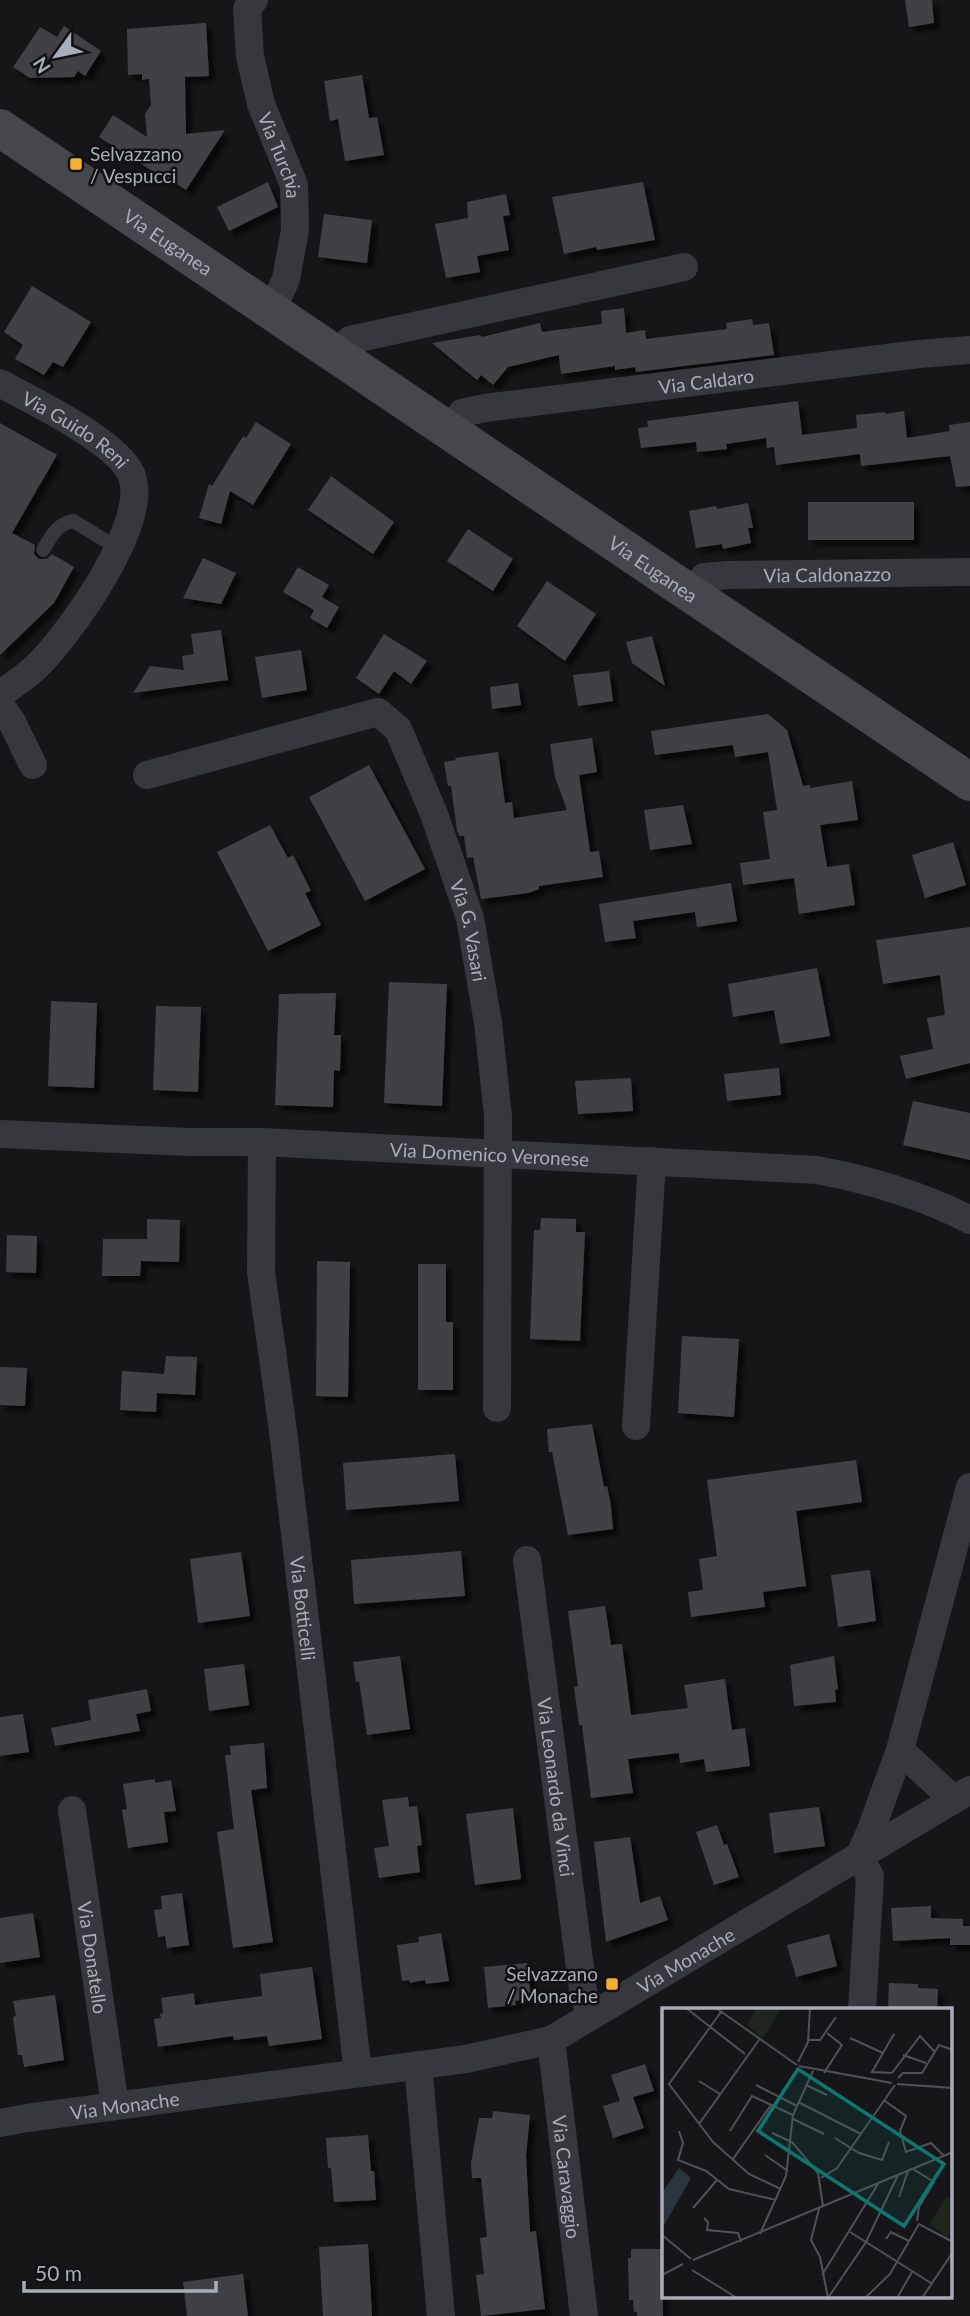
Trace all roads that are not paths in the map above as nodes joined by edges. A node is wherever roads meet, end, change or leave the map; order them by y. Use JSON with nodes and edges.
{"nodes":[{"id":1,"x":254,"y":0,"type":"edge"},
{"id":2,"x":0,"y":128,"type":"edge"},
{"id":3,"x":684,"y":267,"type":"dead end"},
{"id":4,"x":272,"y":310,"type":"junction"},
{"id":5,"x":970,"y":350,"type":"edge"},
{"id":6,"x":337,"y":354,"type":"junction"},
{"id":7,"x":0,"y":383,"type":"edge"},
{"id":8,"x":450,"y":431,"type":"junction"},
{"id":9,"x":118,"y":548,"type":"junction"},
{"id":10,"x":43,"y":550,"type":"dead end"},
{"id":11,"x":970,"y":572,"type":"edge"},
{"id":12,"x":691,"y":593,"type":"junction"},
{"id":13,"x":0,"y":695,"type":"edge"},
{"id":14,"x":0,"y":705,"type":"edge"},
{"id":15,"x":33,"y":765,"type":"dead end"},
{"id":16,"x":147,"y":775,"type":"dead end"},
{"id":17,"x":970,"y":782,"type":"edge"},
{"id":18,"x":0,"y":1134,"type":"edge"},
{"id":19,"x":262,"y":1142,"type":"junction"},
{"id":20,"x":497,"y":1154,"type":"junction"},
{"id":21,"x":652,"y":1161,"type":"junction"},
{"id":22,"x":970,"y":1220,"type":"edge"},
{"id":23,"x":497,"y":1408,"type":"dead end"},
{"id":24,"x":636,"y":1426,"type":"dead end"},
{"id":25,"x":970,"y":1488,"type":"edge"},
{"id":26,"x":527,"y":1560,"type":"dead end"},
{"id":27,"x":900,"y":1750,"type":"junction"},
{"id":28,"x":961,"y":1795,"type":"edge"},
{"id":29,"x":72,"y":1810,"type":"dead end"},
{"id":30,"x":859,"y":1857,"type":"junction"},
{"id":31,"x":862,"y":2008,"type":"edge"},
{"id":32,"x":593,"y":2014,"type":"junction"},
{"id":33,"x":551,"y":2040,"type":"junction"},
{"id":34,"x":418,"y":2065,"type":"junction"},
{"id":35,"x":358,"y":2073,"type":"junction"},
{"id":36,"x":115,"y":2106,"type":"junction"},
{"id":37,"x":0,"y":2123,"type":"edge"},
{"id":38,"x":441,"y":2316,"type":"edge"},
{"id":39,"x":584,"y":2316,"type":"edge"}],
"edges":[{"from":1,"to":4,"type":"street","name":"Via Turchia"},
{"from":2,"to":4,"type":"street","name":"Via Euganea"},
{"from":3,"to":6,"type":"street"},
{"from":4,"to":6,"type":"street","name":"Via Euganea"},
{"from":5,"to":8,"type":"street","name":"Via Caldaro"},
{"from":6,"to":8,"type":"street","name":"Via Euganea"},
{"from":7,"to":9,"type":"street","name":"Via Guido Reni"},
{"from":8,"to":12,"type":"street","name":"Via Euganea"},
{"from":9,"to":10,"type":"lane"},
{"from":9,"to":13,"type":"street","name":"Via Guido Reni"},
{"from":11,"to":12,"type":"street","name":"Via Caldonazzo"},
{"from":12,"to":17,"type":"street","name":"Via Euganea"},
{"from":14,"to":15,"type":"street"},
{"from":16,"to":20,"type":"street","name":"Via G. Vasari"},
{"from":18,"to":19,"type":"street","name":"Via Domenico Veronese"},
{"from":19,"to":20,"type":"street","name":"Via Domenico Veronese"},
{"from":19,"to":35,"type":"street","name":"Via Botticelli"},
{"from":20,"to":21,"type":"street","name":"Via Domenico Veronese"},
{"from":20,"to":23,"type":"street"},
{"from":21,"to":22,"type":"street","name":"Via Domenico Veronese"},
{"from":21,"to":24,"type":"street"},
{"from":25,"to":27,"type":"street"},
{"from":26,"to":32,"type":"street","name":"Via Leonardo da Vinci"},
{"from":27,"to":28,"type":"street"},
{"from":27,"to":30,"type":"street"},
{"from":28,"to":30,"type":"street","name":"Via Monache"},
{"from":29,"to":36,"type":"street","name":"Via Donatello"},
{"from":30,"to":31,"type":"street"},
{"from":30,"to":32,"type":"street","name":"Via Monache"},
{"from":32,"to":33,"type":"street","name":"Via Monache"},
{"from":33,"to":34,"type":"street","name":"Via Monache"},
{"from":33,"to":39,"type":"street","name":"Via Caravaggio"},
{"from":34,"to":35,"type":"street","name":"Via Monache"},
{"from":34,"to":38,"type":"street"},
{"from":35,"to":36,"type":"street","name":"Via Monache"},
{"from":36,"to":37,"type":"street","name":"Via Monache"}]}
